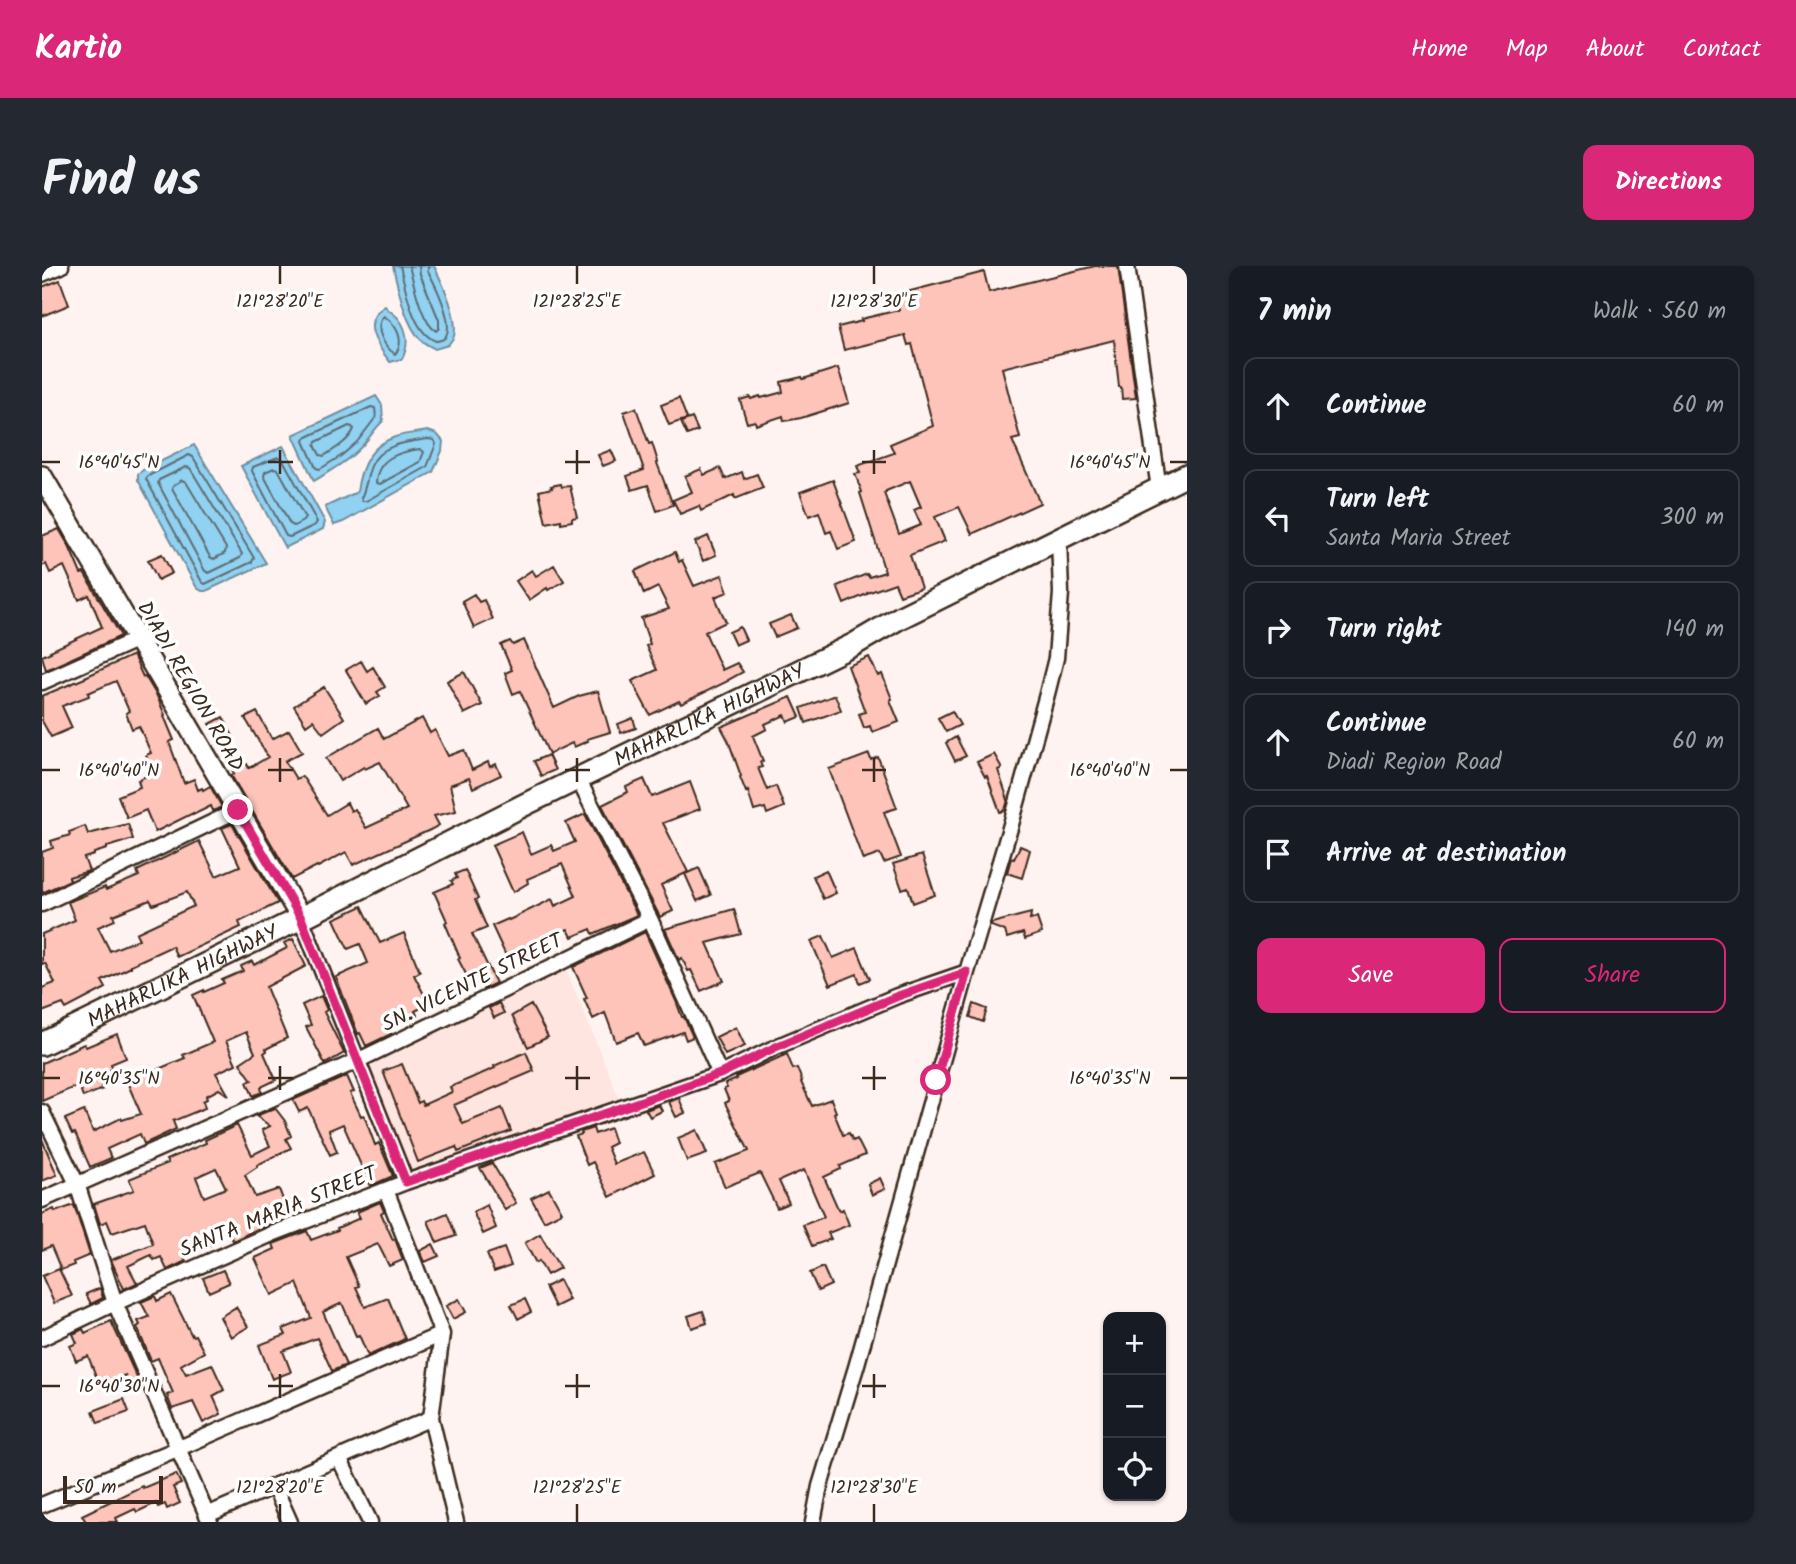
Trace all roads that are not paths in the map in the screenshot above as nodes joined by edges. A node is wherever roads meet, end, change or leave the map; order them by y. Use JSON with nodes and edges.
{"nodes":[{"id":1,"x":61,"y":266,"type":"edge"},
{"id":2,"x":1127,"y":266,"type":"edge"},
{"id":3,"x":42,"y":274,"type":"edge"},
{"id":4,"x":1187,"y":475,"type":"edge"},
{"id":5,"x":42,"y":476,"type":"edge"},
{"id":6,"x":1159,"y":489,"type":"junction"},
{"id":7,"x":1059,"y":538,"type":"junction"},
{"id":8,"x":138,"y":639,"type":"junction"},
{"id":9,"x":42,"y":682,"type":"edge"},
{"id":10,"x":578,"y":779,"type":"junction"},
{"id":11,"x":238,"y":810,"type":"junction"},
{"id":12,"x":42,"y":904,"type":"edge"},
{"id":13,"x":301,"y":918,"type":"junction"},
{"id":14,"x":650,"y":919,"type":"junction"},
{"id":15,"x":967,"y":972,"type":"junction"},
{"id":16,"x":42,"y":1044,"type":"edge"},
{"id":17,"x":357,"y":1061,"type":"junction"},
{"id":18,"x":720,"y":1074,"type":"junction"},
{"id":19,"x":42,"y":1112,"type":"edge"},
{"id":20,"x":406,"y":1182,"type":"junction"},
{"id":21,"x":77,"y":1184,"type":"junction"},
{"id":22,"x":386,"y":1190,"type":"junction"},
{"id":23,"x":42,"y":1200,"type":"edge"},
{"id":24,"x":115,"y":1303,"type":"junction"},
{"id":25,"x":442,"y":1334,"type":"junction"},
{"id":26,"x":42,"y":1338,"type":"edge"},
{"id":27,"x":431,"y":1418,"type":"junction"},
{"id":28,"x":177,"y":1449,"type":"junction"},
{"id":29,"x":339,"y":1458,"type":"junction"},
{"id":30,"x":274,"y":1486,"type":"junction"},
{"id":31,"x":42,"y":1505,"type":"edge"},
{"id":32,"x":208,"y":1519,"type":"edge"},
{"id":33,"x":290,"y":1522,"type":"edge"},
{"id":34,"x":370,"y":1522,"type":"edge"},
{"id":35,"x":456,"y":1522,"type":"edge"},
{"id":36,"x":813,"y":1522,"type":"edge"}],
"edges":[{"from":1,"to":3,"type":"street"},
{"from":2,"to":6,"type":"street"},
{"from":4,"to":6,"type":"highway","name":"MAHARLIKA HIGHWAY"},
{"from":5,"to":8,"type":"main road","name":"DIADI REGION ROAD"},
{"from":6,"to":7,"type":"highway","name":"MAHARLIKA HIGHWAY"},
{"from":7,"to":10,"type":"highway","name":"MAHARLIKA HIGHWAY"},
{"from":7,"to":15,"type":"street"},
{"from":8,"to":9,"type":"street"},
{"from":8,"to":11,"type":"main road","name":"DIADI REGION ROAD"},
{"from":10,"to":13,"type":"highway","name":"MAHARLIKA HIGHWAY"},
{"from":10,"to":14,"type":"street"},
{"from":11,"to":12,"type":"street"},
{"from":11,"to":13,"type":"main road","name":"DIADI REGION ROAD"},
{"from":13,"to":16,"type":"highway","name":"MAHARLIKA HIGHWAY"},
{"from":13,"to":17,"type":"street"},
{"from":14,"to":17,"type":"street","name":"SN. VICENTE STREET"},
{"from":14,"to":18,"type":"street"},
{"from":15,"to":18,"type":"street","name":"SANTA MARIA STREET"},
{"from":15,"to":36,"type":"street"},
{"from":17,"to":20,"type":"street"},
{"from":17,"to":21,"type":"street","name":"SN. VICENTE STREET"},
{"from":18,"to":20,"type":"street","name":"SANTA MARIA STREET"},
{"from":19,"to":21,"type":"street"},
{"from":20,"to":22,"type":"street","name":"SANTA MARIA STREET"},
{"from":21,"to":23,"type":"street","name":"SN. VICENTE STREET"},
{"from":21,"to":24,"type":"street"},
{"from":22,"to":24,"type":"street","name":"SANTA MARIA STREET"},
{"from":22,"to":25,"type":"street"},
{"from":24,"to":26,"type":"street","name":"SANTA MARIA STREET"},
{"from":24,"to":28,"type":"street"},
{"from":25,"to":27,"type":"street"},
{"from":25,"to":28,"type":"street"},
{"from":27,"to":29,"type":"street"},
{"from":27,"to":35,"type":"street"},
{"from":28,"to":31,"type":"street"},
{"from":28,"to":32,"type":"street"},
{"from":29,"to":30,"type":"street"},
{"from":29,"to":34,"type":"street"},
{"from":30,"to":32,"type":"street"},
{"from":30,"to":33,"type":"street"}]}
